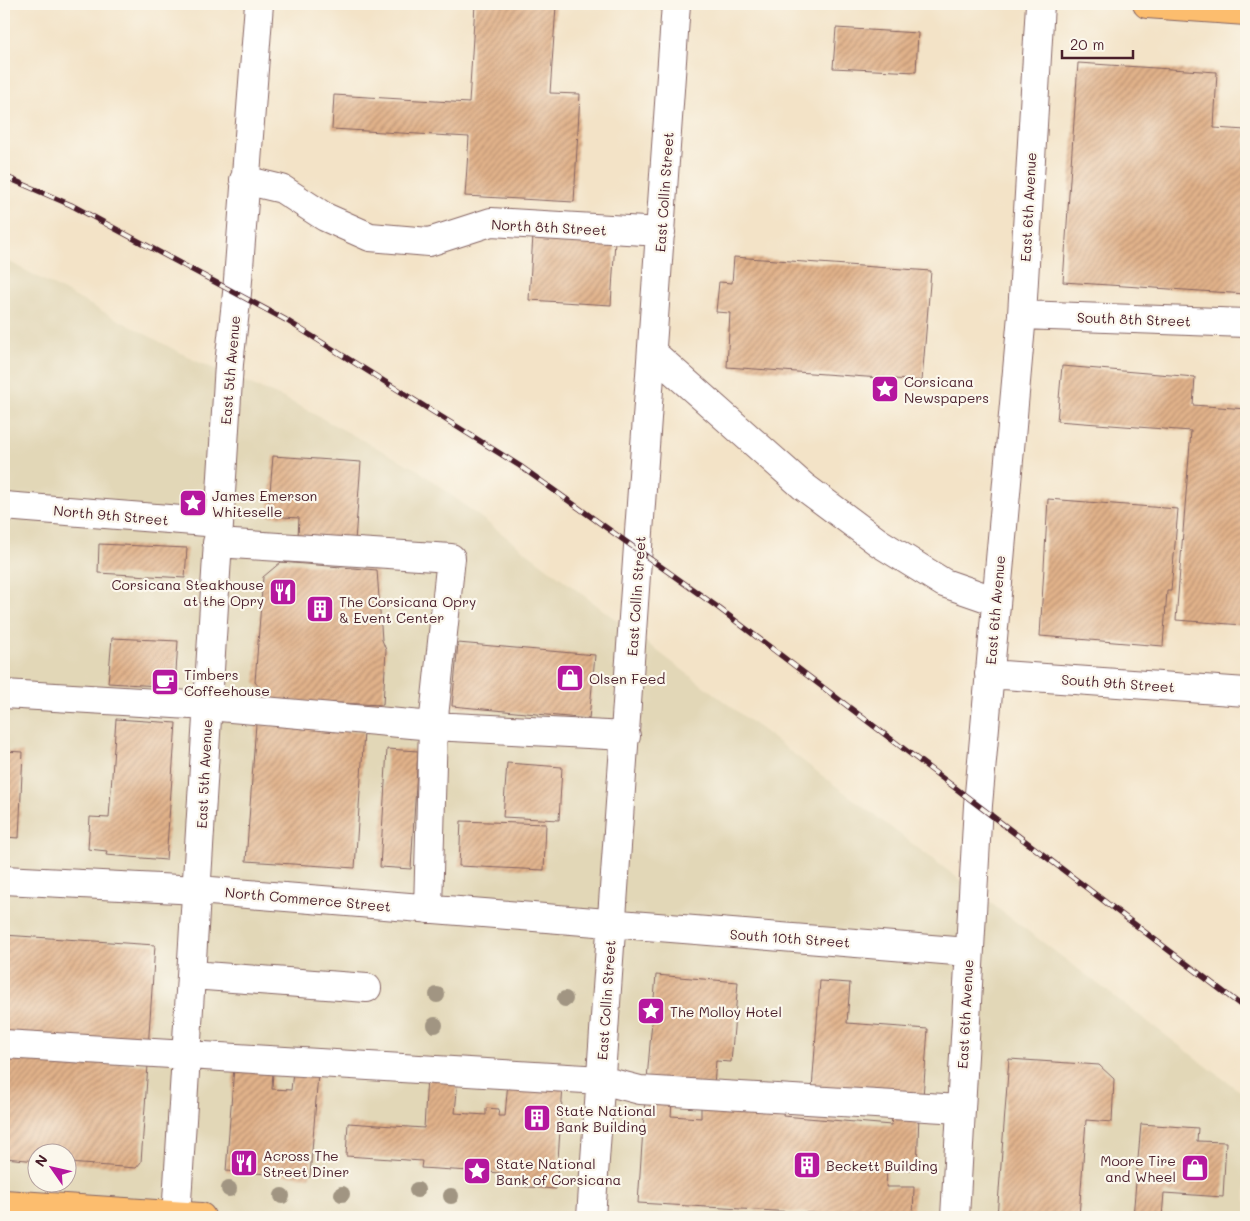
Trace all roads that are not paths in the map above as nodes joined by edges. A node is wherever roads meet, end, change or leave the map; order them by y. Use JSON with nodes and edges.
{"nodes":[{"id":1,"x":259,"y":4,"type":"edge"},
{"id":2,"x":676,"y":4,"type":"edge"},
{"id":3,"x":1040,"y":4,"type":"edge"},
{"id":4,"x":1147,"y":4,"type":"edge"},
{"id":5,"x":1246,"y":11,"type":"edge"},
{"id":6,"x":244,"y":180,"type":"junction"},
{"id":7,"x":661,"y":232,"type":"junction"},
{"id":8,"x":1022,"y":315,"type":"junction"},
{"id":9,"x":1246,"y":323,"type":"edge"},
{"id":10,"x":653,"y":352,"type":"junction"},
{"id":11,"x":4,"y":506,"type":"edge"},
{"id":12,"x":218,"y":533,"type":"junction"},
{"id":13,"x":996,"y":601,"type":"junction"},
{"id":14,"x":989,"y":674,"type":"junction"},
{"id":15,"x":1246,"y":692,"type":"edge"},
{"id":16,"x":4,"y":694,"type":"edge"},
{"id":17,"x":208,"y":706,"type":"junction"},
{"id":18,"x":433,"y":726,"type":"junction"},
{"id":19,"x":626,"y":736,"type":"junction"},
{"id":20,"x":4,"y":880,"type":"edge"},
{"id":21,"x":198,"y":890,"type":"junction"},
{"id":22,"x":428,"y":909,"type":"junction"},
{"id":23,"x":612,"y":924,"type":"junction"},
{"id":24,"x":968,"y":952,"type":"junction"},
{"id":25,"x":192,"y":975,"type":"junction"},
{"id":26,"x":367,"y":988,"type":"dead end"},
{"id":27,"x":4,"y":1044,"type":"edge"},
{"id":28,"x":187,"y":1056,"type":"junction"},
{"id":29,"x":601,"y":1080,"type":"junction"},
{"id":30,"x":960,"y":1109,"type":"junction"},
{"id":31,"x":4,"y":1204,"type":"edge"},
{"id":32,"x":184,"y":1217,"type":"edge"},
{"id":33,"x":591,"y":1217,"type":"edge"},
{"id":34,"x":955,"y":1217,"type":"edge"}],
"edges":[{"from":1,"to":6,"type":"street","name":"East 5th Avenue"},
{"from":2,"to":7,"type":"street","name":"East Collin Street"},
{"from":3,"to":8,"type":"street","name":"East 6th Avenue"},
{"from":4,"to":5,"type":"main road"},
{"from":6,"to":7,"type":"street","name":"North 8th Street"},
{"from":6,"to":12,"type":"street","name":"East 5th Avenue"},
{"from":7,"to":10,"type":"street","name":"East Collin Street"},
{"from":8,"to":9,"type":"street","name":"South 8th Street"},
{"from":8,"to":13,"type":"street","name":"East 6th Avenue"},
{"from":10,"to":13,"type":"street"},
{"from":10,"to":19,"type":"street","name":"East Collin Street"},
{"from":11,"to":12,"type":"street","name":"North 9th Street"},
{"from":12,"to":17,"type":"street","name":"East 5th Avenue"},
{"from":12,"to":18,"type":"street","name":"North 9th Street"},
{"from":13,"to":14,"type":"street","name":"East 6th Avenue"},
{"from":14,"to":15,"type":"street","name":"South 9th Street"},
{"from":14,"to":24,"type":"street","name":"East 6th Avenue"},
{"from":16,"to":17,"type":"street"},
{"from":17,"to":18,"type":"street"},
{"from":17,"to":21,"type":"street","name":"East 5th Avenue"},
{"from":18,"to":19,"type":"street"},
{"from":18,"to":22,"type":"street"},
{"from":19,"to":23,"type":"street","name":"East Collin Street"},
{"from":20,"to":21,"type":"street","name":"North Commerce Street"},
{"from":21,"to":22,"type":"street","name":"North Commerce Street"},
{"from":21,"to":25,"type":"street","name":"East 5th Avenue"},
{"from":22,"to":23,"type":"street","name":"North Commerce Street"},
{"from":23,"to":24,"type":"street","name":"South 10th Street"},
{"from":23,"to":29,"type":"street","name":"East Collin Street"},
{"from":24,"to":30,"type":"street","name":"East 6th Avenue"},
{"from":25,"to":26,"type":"street"},
{"from":25,"to":28,"type":"street","name":"East 5th Avenue"},
{"from":27,"to":28,"type":"street"},
{"from":28,"to":29,"type":"street"},
{"from":28,"to":32,"type":"street","name":"East 5th Avenue"},
{"from":29,"to":30,"type":"street"},
{"from":29,"to":33,"type":"street","name":"East Collin Street"},
{"from":30,"to":34,"type":"street","name":"East 6th Avenue"},
{"from":31,"to":32,"type":"main road"}]}
